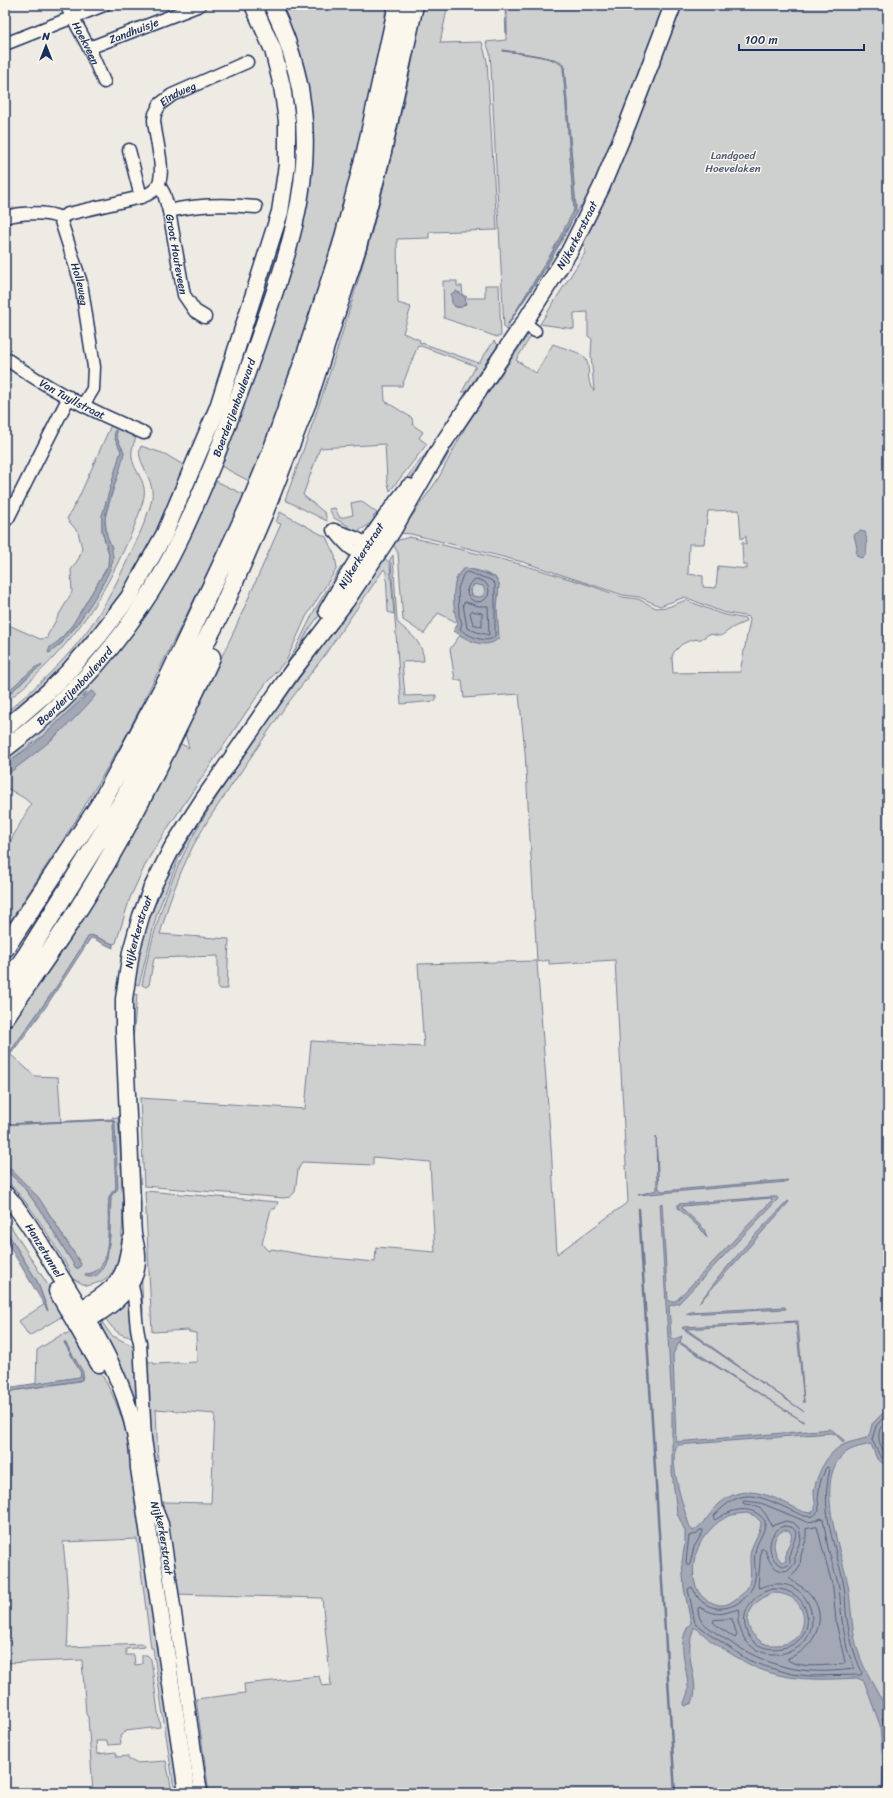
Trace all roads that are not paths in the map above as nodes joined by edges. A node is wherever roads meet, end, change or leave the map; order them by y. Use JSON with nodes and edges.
{"nodes":[{"id":1,"x":66,"y":5,"type":"edge"},
{"id":2,"x":104,"y":5,"type":"edge"},
{"id":3,"x":200,"y":5,"type":"edge"},
{"id":4,"x":253,"y":5,"type":"edge"},
{"id":5,"x":272,"y":5,"type":"edge"},
{"id":6,"x":398,"y":5,"type":"edge"},
{"id":7,"x":414,"y":5,"type":"edge"},
{"id":8,"x":673,"y":5,"type":"edge"},
{"id":9,"x":74,"y":17,"type":"junction"},
{"id":10,"x":5,"y":44,"type":"edge"},
{"id":11,"x":89,"y":48,"type":"junction"},
{"id":12,"x":247,"y":62,"type":"dead end"},
{"id":13,"x":104,"y":82,"type":"dead end"},
{"id":14,"x":129,"y":150,"type":"dead end"},
{"id":15,"x":158,"y":185,"type":"junction"},
{"id":16,"x":141,"y":197,"type":"junction"},
{"id":17,"x":256,"y":207,"type":"dead end"},
{"id":18,"x":169,"y":211,"type":"junction"},
{"id":19,"x":5,"y":217,"type":"edge"},
{"id":20,"x":60,"y":218,"type":"junction"},
{"id":21,"x":205,"y":316,"type":"dead end"},
{"id":22,"x":5,"y":358,"type":"edge"},
{"id":23,"x":69,"y":398,"type":"junction"},
{"id":24,"x":83,"y":405,"type":"junction"},
{"id":25,"x":144,"y":433,"type":"dead end"},
{"id":26,"x":284,"y":462,"type":"junction"},
{"id":27,"x":5,"y":522,"type":"edge"},
{"id":28,"x":5,"y":729,"type":"edge"},
{"id":29,"x":5,"y":749,"type":"edge"},
{"id":30,"x":5,"y":948,"type":"edge"},
{"id":31,"x":5,"y":986,"type":"edge"},
{"id":32,"x":5,"y":1017,"type":"edge"},
{"id":33,"x":5,"y":1194,"type":"edge"},
{"id":34,"x":5,"y":1208,"type":"edge"},
{"id":35,"x":127,"y":1277,"type":"junction"},
{"id":36,"x":79,"y":1318,"type":"junction"},
{"id":37,"x":187,"y":1793,"type":"edge"},
{"id":38,"x":202,"y":1793,"type":"edge"}],
"edges":[{"from":1,"to":9,"type":"street","name":"Hoekveen"},
{"from":2,"to":9,"type":"street"},
{"from":3,"to":11,"type":"street","name":"Zandhuisje"},
{"from":4,"to":28,"type":"main road","name":"Boerderijenboulevard"},
{"from":5,"to":29,"type":"main road","name":"Boerderijenboulevard"},
{"from":6,"to":30,"type":"highway"},
{"from":7,"to":26,"type":"highway"},
{"from":8,"to":35,"type":"main road","name":"Nijkerkerstraat"},
{"from":9,"to":10,"type":"street"},
{"from":9,"to":11,"type":"street","name":"Hoekveen"},
{"from":11,"to":13,"type":"street","name":"Hoekveen"},
{"from":12,"to":15,"type":"street","name":"Eindweg"},
{"from":14,"to":16,"type":"street"},
{"from":15,"to":16,"type":"street"},
{"from":15,"to":18,"type":"street","name":"Groot Houteveen"},
{"from":16,"to":20,"type":"street"},
{"from":17,"to":18,"type":"street"},
{"from":18,"to":21,"type":"street","name":"Groot Houteveen"},
{"from":19,"to":20,"type":"street"},
{"from":20,"to":24,"type":"street","name":"Holleweg"},
{"from":22,"to":23,"type":"street","name":"Van Tuyllstraat"},
{"from":23,"to":24,"type":"street","name":"Van Tuyllstraat"},
{"from":23,"to":27,"type":"street"},
{"from":24,"to":25,"type":"street","name":"Van Tuyllstraat"},
{"from":26,"to":31,"type":"highway"},
{"from":26,"to":32,"type":"highway"},
{"from":33,"to":36,"type":"main road","name":"Hanzetunnel"},
{"from":34,"to":36,"type":"main road","name":"Hanzetunnel"},
{"from":35,"to":36,"type":"main road","name":"Nijkerkerstraat"},
{"from":35,"to":38,"type":"street","name":"Nijkerkerstraat"},
{"from":36,"to":37,"type":"main road","name":"Nijkerkerstraat"}]}
